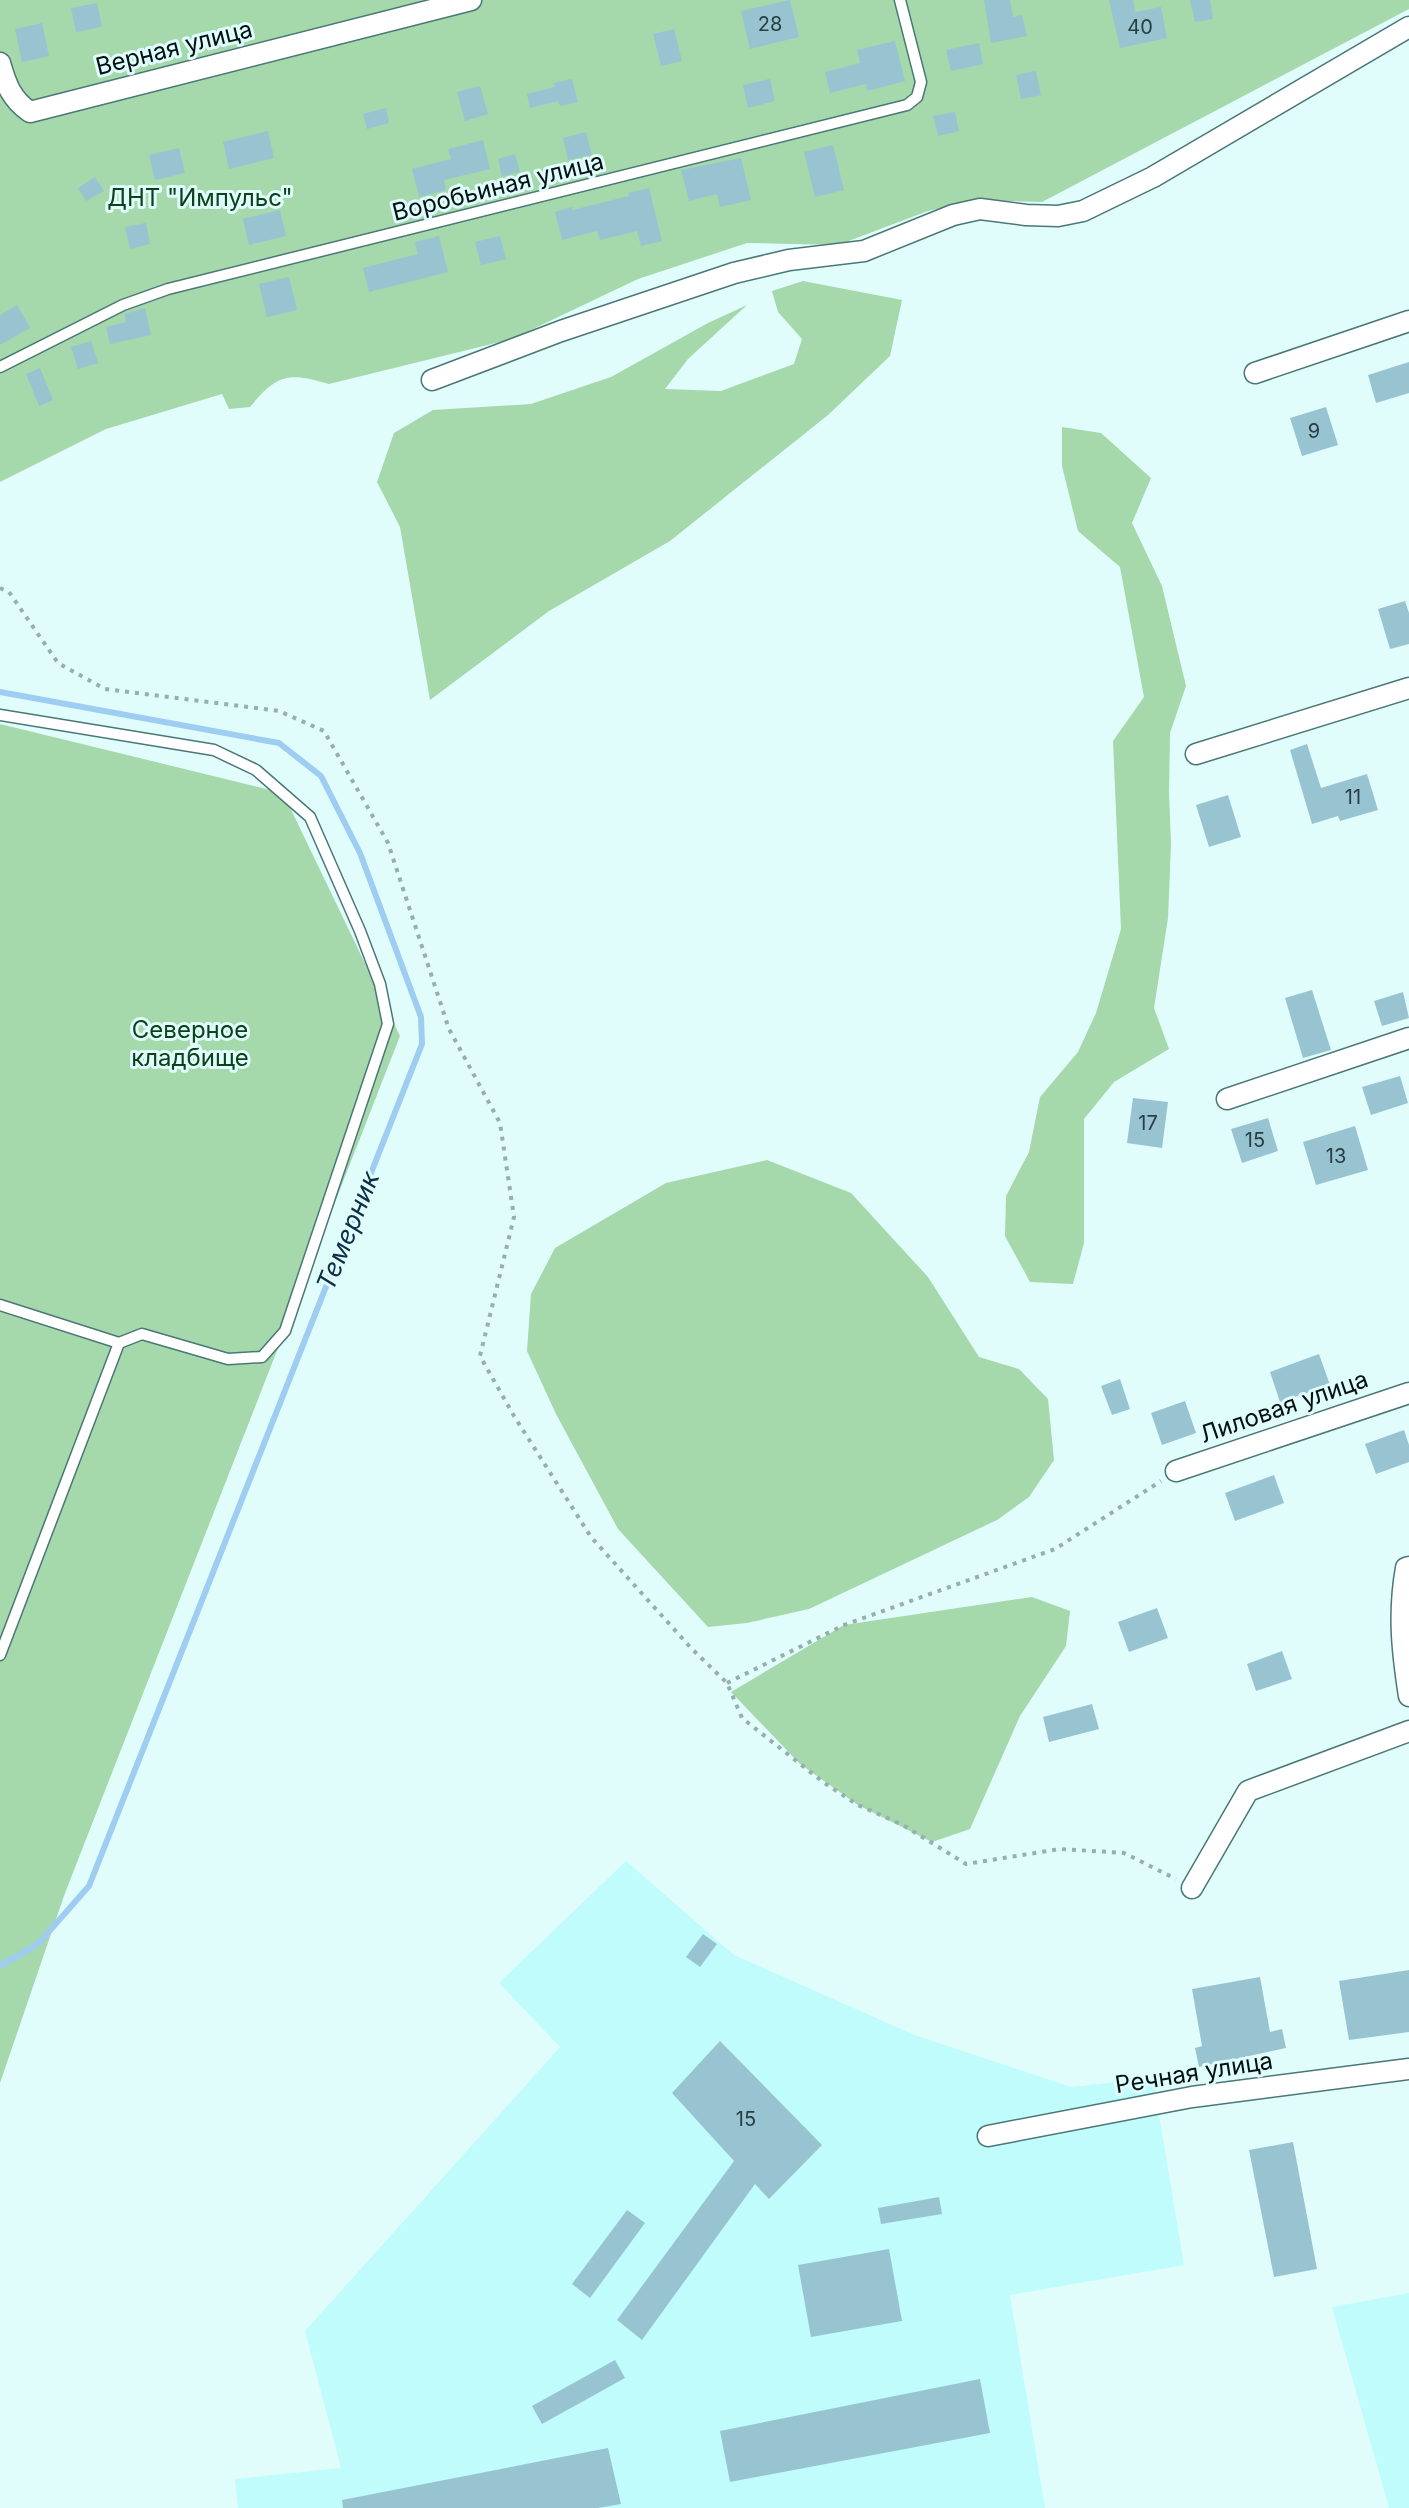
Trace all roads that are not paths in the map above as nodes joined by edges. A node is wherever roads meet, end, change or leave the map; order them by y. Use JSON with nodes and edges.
{"nodes":[{"id":1,"x":471,"y":0,"type":"edge"},
{"id":2,"x":900,"y":0,"type":"edge"},
{"id":3,"x":1409,"y":27,"type":"edge"},
{"id":4,"x":0,"y":63,"type":"edge"},
{"id":5,"x":1409,"y":321,"type":"edge"},
{"id":6,"x":0,"y":367,"type":"edge"},
{"id":7,"x":1255,"y":373,"type":"dead end"},
{"id":8,"x":432,"y":380,"type":"dead end"},
{"id":9,"x":1409,"y":688,"type":"edge"},
{"id":10,"x":0,"y":715,"type":"edge"},
{"id":11,"x":1196,"y":754,"type":"dead end"},
{"id":12,"x":1409,"y":1038,"type":"edge"},
{"id":13,"x":1227,"y":1099,"type":"dead end"},
{"id":14,"x":0,"y":1305,"type":"edge"},
{"id":15,"x":119,"y":1343,"type":"junction"},
{"id":16,"x":1409,"y":1393,"type":"edge"},
{"id":17,"x":1176,"y":1471,"type":"road end"},
{"id":18,"x":1409,"y":1567,"type":"edge"},
{"id":19,"x":0,"y":1655,"type":"edge"},
{"id":20,"x":1409,"y":1696,"type":"edge"},
{"id":21,"x":1409,"y":1731,"type":"edge"},
{"id":22,"x":1192,"y":1888,"type":"road end"},
{"id":23,"x":1409,"y":2069,"type":"edge"},
{"id":24,"x":988,"y":2136,"type":"dead end"}],
"edges":[{"from":1,"to":4,"type":"street","name":"Верная улица"},
{"from":2,"to":6,"type":"lane","name":"Воробьиная улица"},
{"from":3,"to":8,"type":"street"},
{"from":5,"to":7,"type":"street"},
{"from":9,"to":11,"type":"street"},
{"from":10,"to":15,"type":"lane"},
{"from":12,"to":13,"type":"street"},
{"from":14,"to":15,"type":"lane"},
{"from":15,"to":19,"type":"lane"},
{"from":16,"to":17,"type":"street","name":"Лиловая улица"},
{"from":18,"to":20,"type":"street"},
{"from":21,"to":22,"type":"street"},
{"from":23,"to":24,"type":"street","name":"Речная улица"}]}
